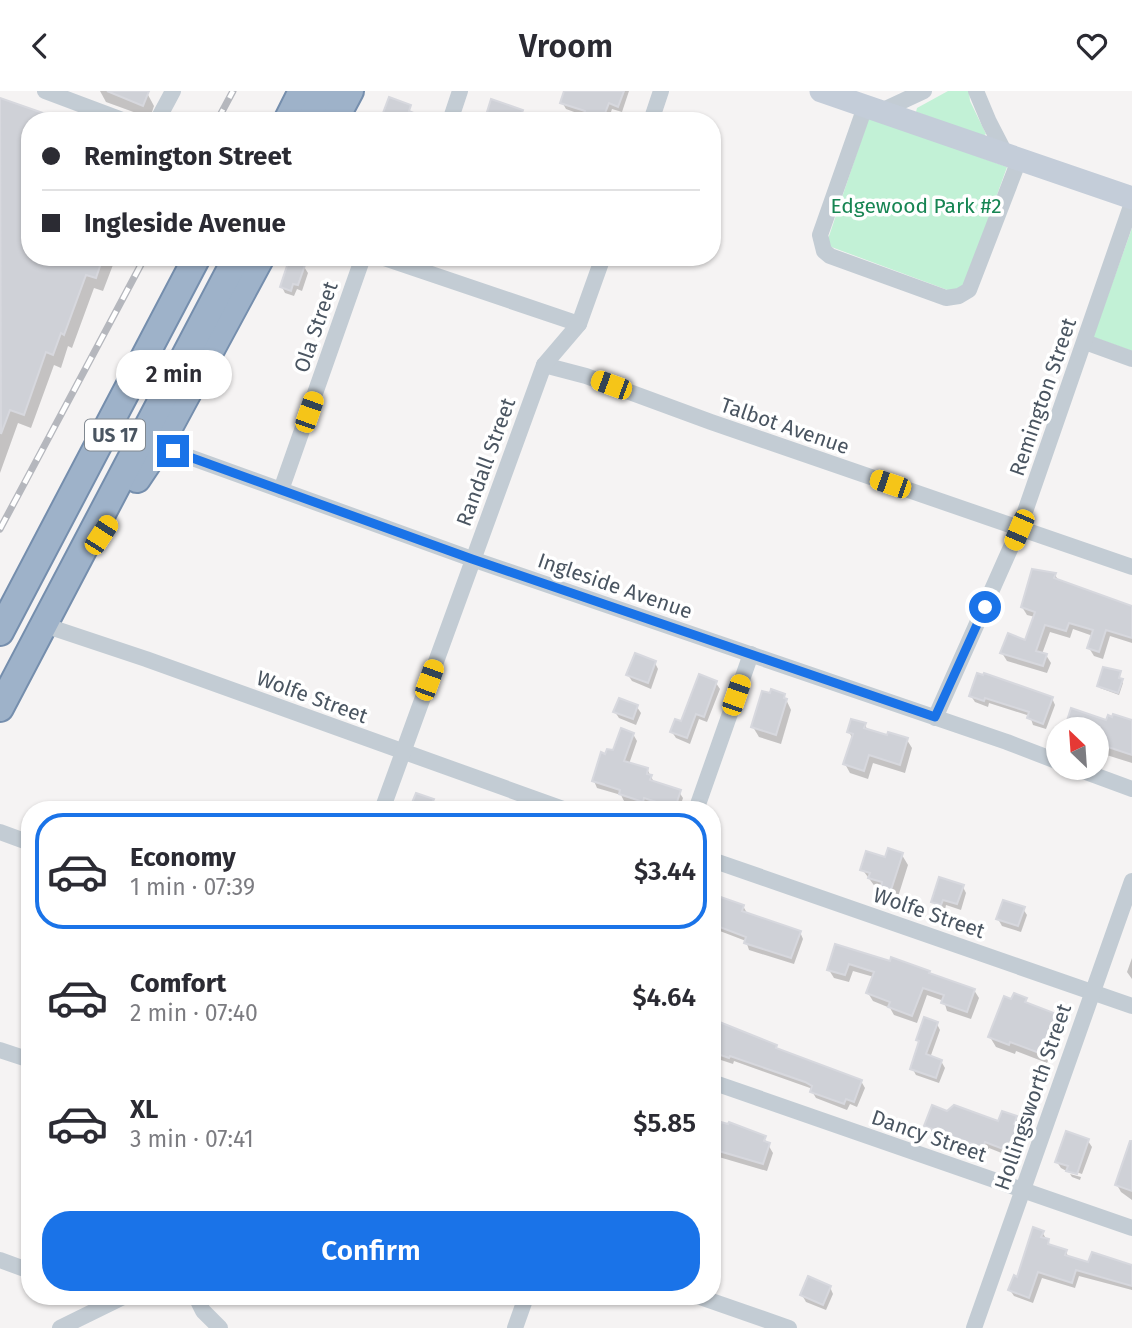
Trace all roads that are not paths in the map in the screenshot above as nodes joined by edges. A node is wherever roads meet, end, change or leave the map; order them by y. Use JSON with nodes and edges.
{"nodes":[{"id":1,"x":45,"y":91,"type":"edge"},
{"id":2,"x":173,"y":91,"type":"edge"},
{"id":3,"x":283,"y":91,"type":"edge"},
{"id":4,"x":303,"y":91,"type":"edge"},
{"id":5,"x":326,"y":91,"type":"edge"},
{"id":6,"x":350,"y":91,"type":"edge"},
{"id":7,"x":460,"y":91,"type":"edge"},
{"id":8,"x":661,"y":91,"type":"edge"},
{"id":9,"x":821,"y":91,"type":"edge"},
{"id":10,"x":924,"y":91,"type":"edge"},
{"id":11,"x":976,"y":91,"type":"edge"},
{"id":12,"x":872,"y":110,"type":"junction"},
{"id":13,"x":101,"y":112,"type":"edge"},
{"id":14,"x":161,"y":112,"type":"edge"},
{"id":15,"x":272,"y":112,"type":"edge"},
{"id":16,"x":292,"y":112,"type":"edge"},
{"id":17,"x":315,"y":112,"type":"edge"},
{"id":18,"x":339,"y":112,"type":"edge"},
{"id":19,"x":453,"y":112,"type":"edge"},
{"id":20,"x":653,"y":112,"type":"edge"},
{"id":21,"x":1013,"y":157,"type":"junction"},
{"id":22,"x":1132,"y":201,"type":"edge"},
{"id":23,"x":192,"y":266,"type":"edge"},
{"id":24,"x":209,"y":266,"type":"edge"},
{"id":25,"x":232,"y":266,"type":"edge"},
{"id":26,"x":256,"y":266,"type":"edge"},
{"id":27,"x":360,"y":266,"type":"edge"},
{"id":28,"x":417,"y":266,"type":"edge"},
{"id":29,"x":600,"y":266,"type":"edge"},
{"id":30,"x":579,"y":324,"type":"junction"},
{"id":31,"x":1085,"y":342,"type":"junction"},
{"id":32,"x":1132,"y":359,"type":"edge"},
{"id":33,"x":544,"y":365,"type":"junction"},
{"id":34,"x":159,"y":446,"type":"junction"},
{"id":35,"x":281,"y":490,"type":"junction"},
{"id":36,"x":1019,"y":530,"type":"junction"},
{"id":37,"x":472,"y":559,"type":"junction"},
{"id":38,"x":1132,"y":567,"type":"edge"},
{"id":39,"x":6,"y":621,"type":"edge"},
{"id":40,"x":44,"y":625,"type":"junction"},
{"id":41,"x":751,"y":654,"type":"junction"},
{"id":42,"x":0,"y":708,"type":"edge"},
{"id":43,"x":935,"y":717,"type":"junction"},
{"id":44,"x":403,"y":752,"type":"junction"},
{"id":45,"x":1046,"y":757,"type":"edge"},
{"id":46,"x":1110,"y":781,"type":"edge"},
{"id":47,"x":1132,"y":789,"type":"edge"},
{"id":48,"x":385,"y":801,"type":"edge"},
{"id":49,"x":541,"y":801,"type":"edge"},
{"id":50,"x":699,"y":801,"type":"edge"},
{"id":51,"x":0,"y":832,"type":"edge"},
{"id":52,"x":21,"y":840,"type":"edge"},
{"id":53,"x":721,"y":863,"type":"edge"},
{"id":54,"x":1132,"y":881,"type":"edge"},
{"id":55,"x":1091,"y":992,"type":"junction"},
{"id":56,"x":1132,"y":1006,"type":"edge"},
{"id":57,"x":0,"y":1050,"type":"edge"},
{"id":58,"x":21,"y":1057,"type":"edge"},
{"id":59,"x":721,"y":1085,"type":"edge"},
{"id":60,"x":1023,"y":1191,"type":"junction"},
{"id":61,"x":1132,"y":1228,"type":"edge"},
{"id":62,"x":0,"y":1260,"type":"edge"},
{"id":63,"x":21,"y":1268,"type":"edge"},
{"id":64,"x":721,"y":1304,"type":"edge"},
{"id":65,"x":101,"y":1305,"type":"edge"},
{"id":66,"x":200,"y":1305,"type":"edge"},
{"id":67,"x":523,"y":1305,"type":"edge"},
{"id":68,"x":60,"y":1328,"type":"edge"},
{"id":69,"x":220,"y":1328,"type":"edge"},
{"id":70,"x":515,"y":1328,"type":"edge"},
{"id":71,"x":789,"y":1328,"type":"edge"},
{"id":72,"x":974,"y":1328,"type":"edge"}],
"edges":[{"from":1,"to":13,"type":"street"},
{"from":2,"to":14,"type":"street"},
{"from":3,"to":15,"type":"highway"},
{"from":4,"to":16,"type":"highway"},
{"from":5,"to":17,"type":"highway"},
{"from":6,"to":18,"type":"highway"},
{"from":7,"to":19,"type":"street"},
{"from":8,"to":20,"type":"street"},
{"from":9,"to":12,"type":"main road"},
{"from":10,"to":12,"type":"street"},
{"from":11,"to":21,"type":"street"},
{"from":12,"to":21,"type":"main road"},
{"from":12,"to":21,"type":"street"},
{"from":21,"to":22,"type":"main road"},
{"from":22,"to":31,"type":"street","name":"Remington Street"},
{"from":23,"to":39,"type":"highway"},
{"from":24,"to":39,"type":"highway","number":"US 17"},
{"from":25,"to":40,"type":"highway","number":"US 17"},
{"from":26,"to":34,"type":"highway"},
{"from":27,"to":35,"type":"street","name":"Ola Street"},
{"from":28,"to":30,"type":"street"},
{"from":29,"to":30,"type":"street","name":"Randall Street"},
{"from":30,"to":33,"type":"street","name":"Randall Street"},
{"from":31,"to":32,"type":"street"},
{"from":31,"to":36,"type":"street","name":"Remington Street"},
{"from":33,"to":36,"type":"street","name":"Talbot Avenue"},
{"from":33,"to":37,"type":"street","name":"Randall Street"},
{"from":34,"to":35,"type":"street","name":"Ingleside Avenue"},
{"from":34,"to":40,"type":"highway"},
{"from":35,"to":37,"type":"street","name":"Ingleside Avenue"},
{"from":36,"to":38,"type":"street","name":"Talbot Avenue"},
{"from":36,"to":43,"type":"street","name":"Remington Street"},
{"from":37,"to":41,"type":"street","name":"Ingleside Avenue"},
{"from":37,"to":44,"type":"street","name":"Randall Street"},
{"from":40,"to":42,"type":"highway","number":"US 17"},
{"from":40,"to":44,"type":"street","name":"Wolfe Street"},
{"from":41,"to":43,"type":"street","name":"Ingleside Avenue"},
{"from":41,"to":50,"type":"street"},
{"from":43,"to":45,"type":"street","name":"Ingleside Avenue"},
{"from":44,"to":48,"type":"street","name":"Randall Street"},
{"from":44,"to":49,"type":"street","name":"Wolfe Street"},
{"from":46,"to":47,"type":"street"},
{"from":51,"to":52,"type":"street"},
{"from":53,"to":55,"type":"street","name":"Wolfe Street"},
{"from":54,"to":55,"type":"street","name":"Hollingsworth Street"},
{"from":55,"to":56,"type":"street","name":"Wolfe Street"},
{"from":55,"to":60,"type":"street","name":"Hollingsworth Street"},
{"from":57,"to":58,"type":"street"},
{"from":59,"to":60,"type":"street","name":"Dancy Street"},
{"from":60,"to":61,"type":"street","name":"Dancy Street"},
{"from":60,"to":72,"type":"street","name":"Hollingsworth Street"},
{"from":62,"to":63,"type":"street"},
{"from":64,"to":71,"type":"street"},
{"from":65,"to":68,"type":"street"},
{"from":66,"to":69,"type":"street"},
{"from":67,"to":70,"type":"street"}]}
